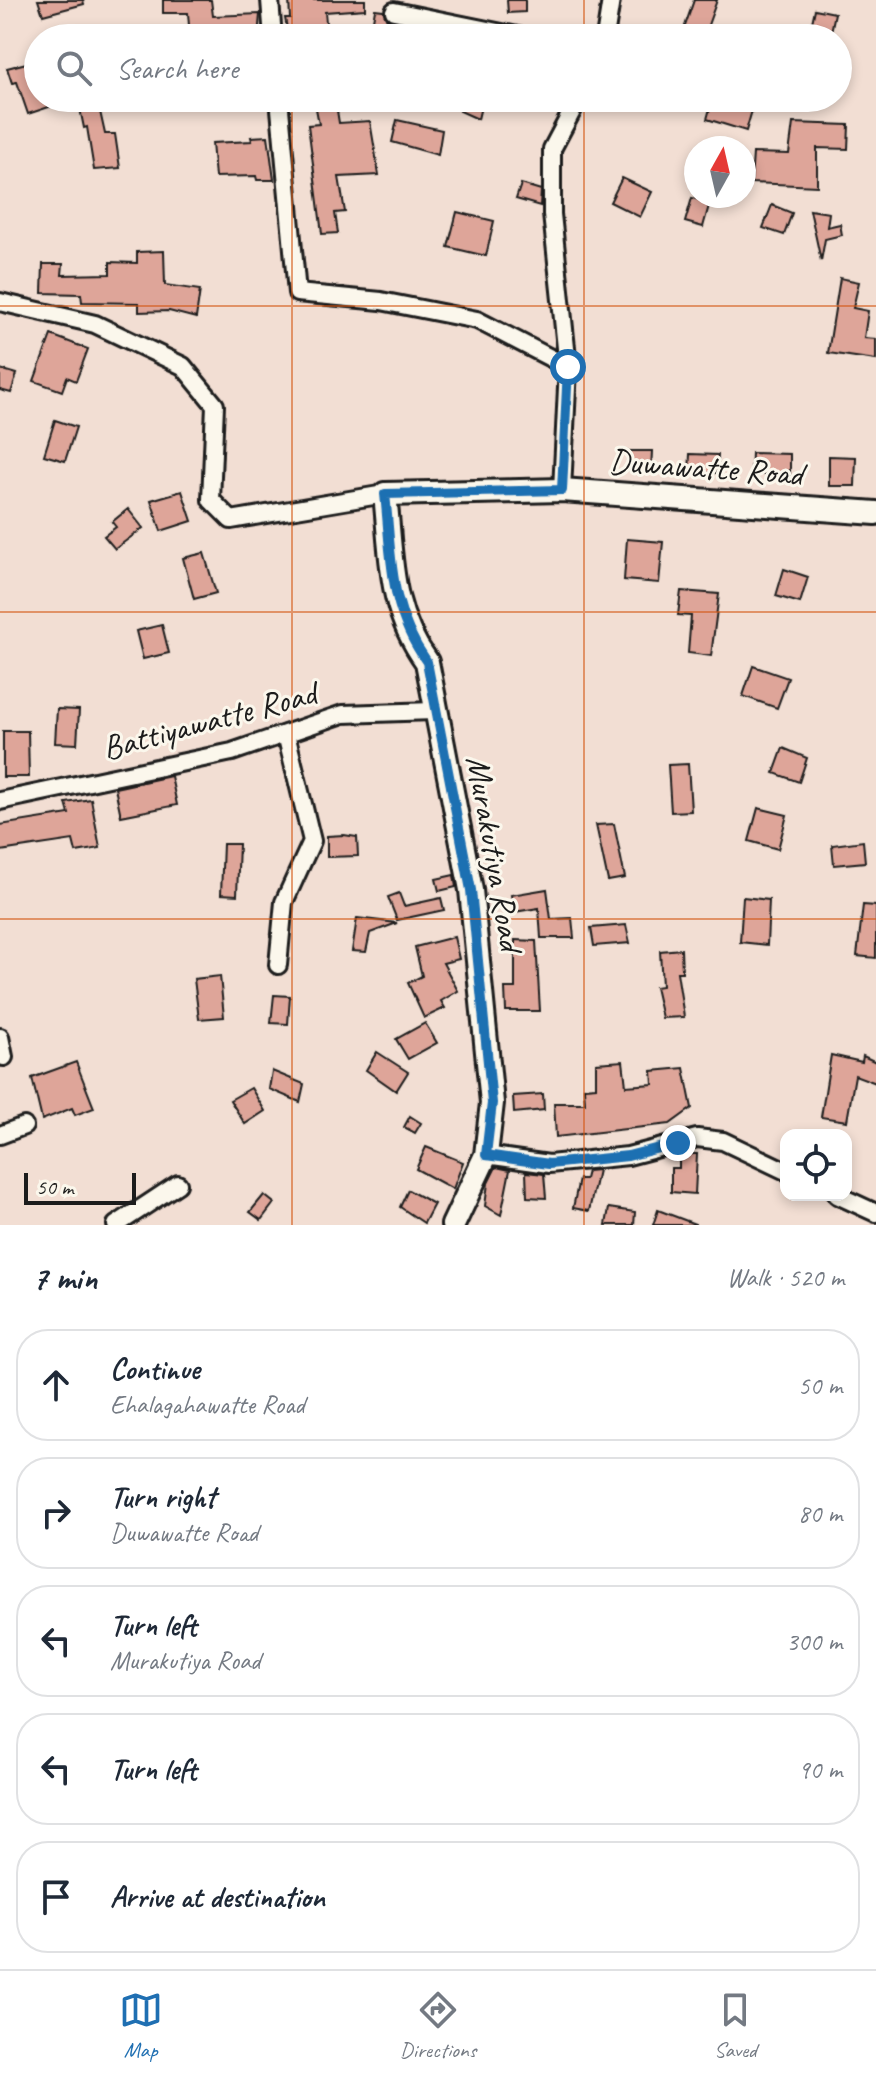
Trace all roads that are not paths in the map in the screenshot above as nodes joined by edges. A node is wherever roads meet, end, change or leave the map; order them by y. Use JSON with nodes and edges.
{"nodes":[{"id":1,"x":270,"y":0,"type":"edge"},
{"id":2,"x":611,"y":0,"type":"edge"},
{"id":3,"x":394,"y":11,"type":"dead end"},
{"id":4,"x":272,"y":24,"type":"edge"},
{"id":5,"x":458,"y":24,"type":"edge"},
{"id":6,"x":607,"y":24,"type":"edge"},
{"id":7,"x":280,"y":112,"type":"edge"},
{"id":8,"x":572,"y":112,"type":"edge"},
{"id":9,"x":0,"y":302,"type":"edge"},
{"id":10,"x":568,"y":367,"type":"junction"},
{"id":11,"x":562,"y":490,"type":"junction"},
{"id":12,"x":385,"y":494,"type":"junction"},
{"id":13,"x":876,"y":513,"type":"edge"},
{"id":14,"x":434,"y":711,"type":"junction"},
{"id":15,"x":286,"y":734,"type":"junction"},
{"id":16,"x":0,"y":801,"type":"edge"},
{"id":17,"x":278,"y":965,"type":"dead end"},
{"id":18,"x":0,"y":1037,"type":"edge"},
{"id":19,"x":4,"y":1057,"type":"dead end"},
{"id":20,"x":24,"y":1126,"type":"dead end"},
{"id":21,"x":0,"y":1135,"type":"edge"},
{"id":22,"x":486,"y":1155,"type":"junction"},
{"id":23,"x":780,"y":1168,"type":"edge"},
{"id":24,"x":178,"y":1184,"type":"dead end"},
{"id":25,"x":850,"y":1201,"type":"edge"},
{"id":26,"x":876,"y":1213,"type":"edge"},
{"id":27,"x":116,"y":1225,"type":"edge"},
{"id":28,"x":453,"y":1225,"type":"edge"}],
"edges":[{"from":1,"to":4,"type":"street"},
{"from":2,"to":6,"type":"street"},
{"from":3,"to":5,"type":"street"},
{"from":7,"to":10,"type":"street"},
{"from":8,"to":10,"type":"street"},
{"from":9,"to":12,"type":"street","name":"Duwawatte Road"},
{"from":10,"to":11,"type":"street"},
{"from":11,"to":12,"type":"street","name":"Duwawatte Road"},
{"from":11,"to":13,"type":"street","name":"Duwawatte Road"},
{"from":12,"to":14,"type":"street","name":"Murakutiya Road"},
{"from":14,"to":15,"type":"street","name":"Battiyawatte Road"},
{"from":14,"to":22,"type":"street","name":"Murakutiya Road"},
{"from":15,"to":16,"type":"street","name":"Battiyawatte Road"},
{"from":15,"to":17,"type":"street"},
{"from":18,"to":19,"type":"street"},
{"from":20,"to":21,"type":"street"},
{"from":22,"to":23,"type":"street"},
{"from":22,"to":28,"type":"street","name":"Murakutiya Road"},
{"from":24,"to":27,"type":"street"},
{"from":25,"to":26,"type":"street"}]}
